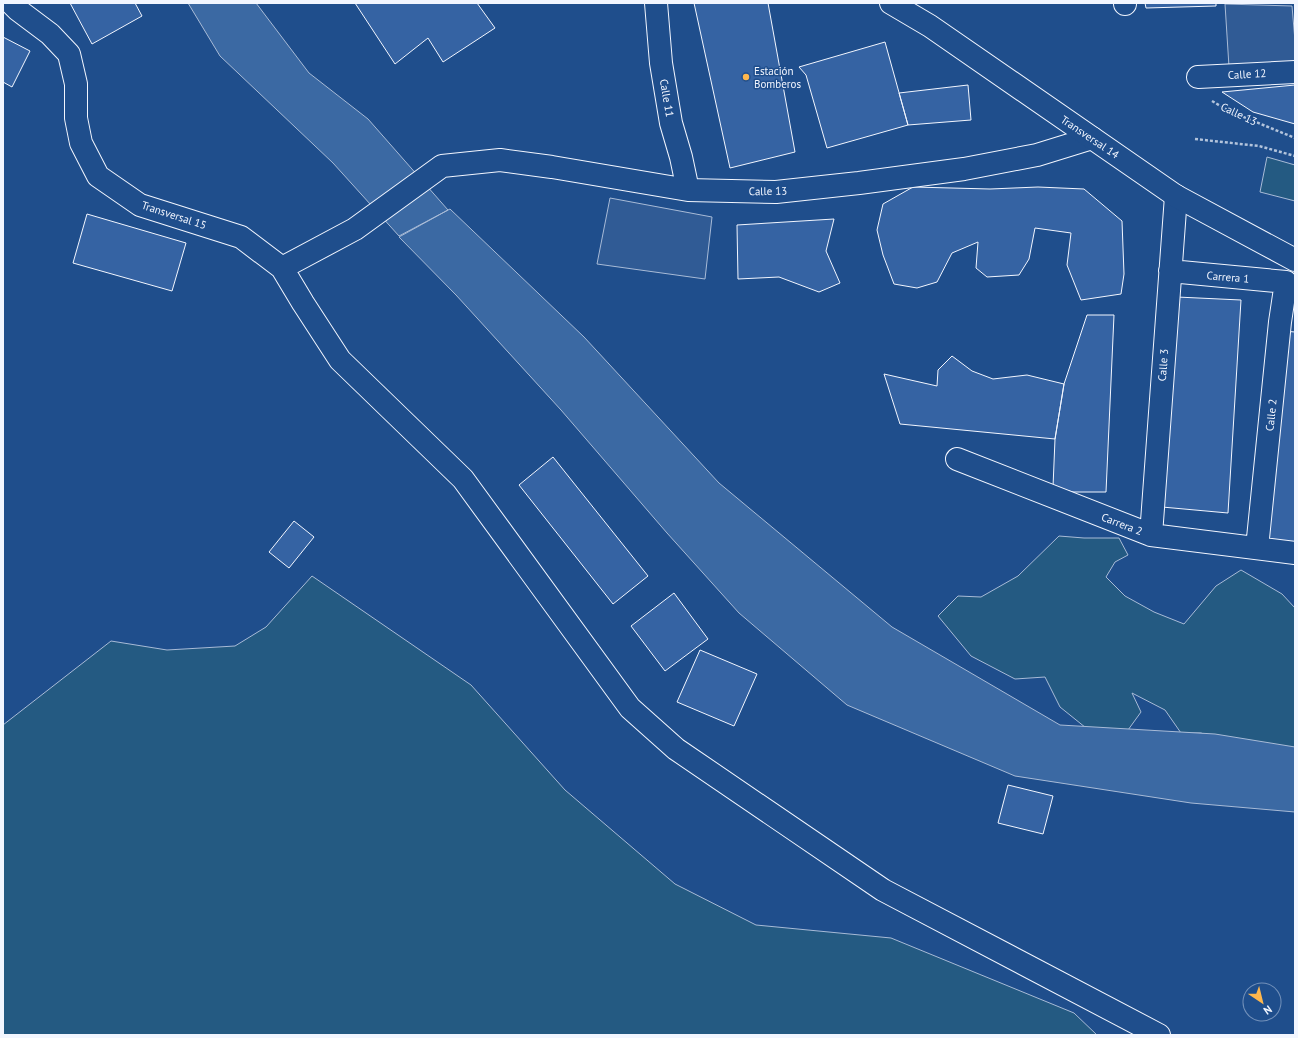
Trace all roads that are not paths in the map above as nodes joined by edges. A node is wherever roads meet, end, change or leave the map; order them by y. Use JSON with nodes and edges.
{"nodes":[{"id":1,"x":11,"y":3,"type":"edge"},
{"id":2,"x":656,"y":3,"type":"edge"},
{"id":3,"x":891,"y":3,"type":"edge"},
{"id":4,"x":1295,"y":72,"type":"edge"},
{"id":5,"x":1198,"y":77,"type":"road end"},
{"id":6,"x":1092,"y":138,"type":"junction"},
{"id":7,"x":688,"y":190,"type":"junction"},
{"id":8,"x":1176,"y":196,"type":"junction"},
{"id":9,"x":1295,"y":260,"type":"edge"},
{"id":10,"x":282,"y":268,"type":"junction"},
{"id":11,"x":1170,"y":272,"type":"junction"},
{"id":12,"x":1286,"y":282,"type":"joint"},
{"id":13,"x":1287,"y":323,"type":"edge"},
{"id":14,"x":958,"y":459,"type":"dead end"},
{"id":15,"x":1151,"y":535,"type":"junction"},
{"id":16,"x":1257,"y":548,"type":"junction"},
{"id":17,"x":1295,"y":553,"type":"edge"},
{"id":18,"x":1159,"y":1035,"type":"edge"}],
"edges":[{"from":1,"to":10,"type":"main road","name":"Transversal 15"},
{"from":2,"to":7,"type":"main road","name":"Calle 11"},
{"from":3,"to":6,"type":"main road","name":"Transversal 14"},
{"from":4,"to":5,"type":"main road","name":"Calle 12"},
{"from":6,"to":7,"type":"main road","name":"Calle 13"},
{"from":6,"to":8,"type":"main road","name":"Transversal 14"},
{"from":7,"to":10,"type":"main road","name":"Calle 13"},
{"from":8,"to":9,"type":"main road","name":"Transversal 14"},
{"from":8,"to":11,"type":"main road","name":"Calle 3"},
{"from":10,"to":18,"type":"main road"},
{"from":11,"to":12,"type":"main road","name":"Carrera 1"},
{"from":11,"to":15,"type":"main road","name":"Calle 3"},
{"from":12,"to":13,"type":"main road","name":"Calle 2"},
{"from":13,"to":16,"type":"main road","name":"Calle 2"},
{"from":14,"to":15,"type":"main road","name":"Carrera 2"},
{"from":15,"to":16,"type":"main road","name":"Carrera 2"},
{"from":16,"to":17,"type":"main road","name":"Carrera 2"}]}
